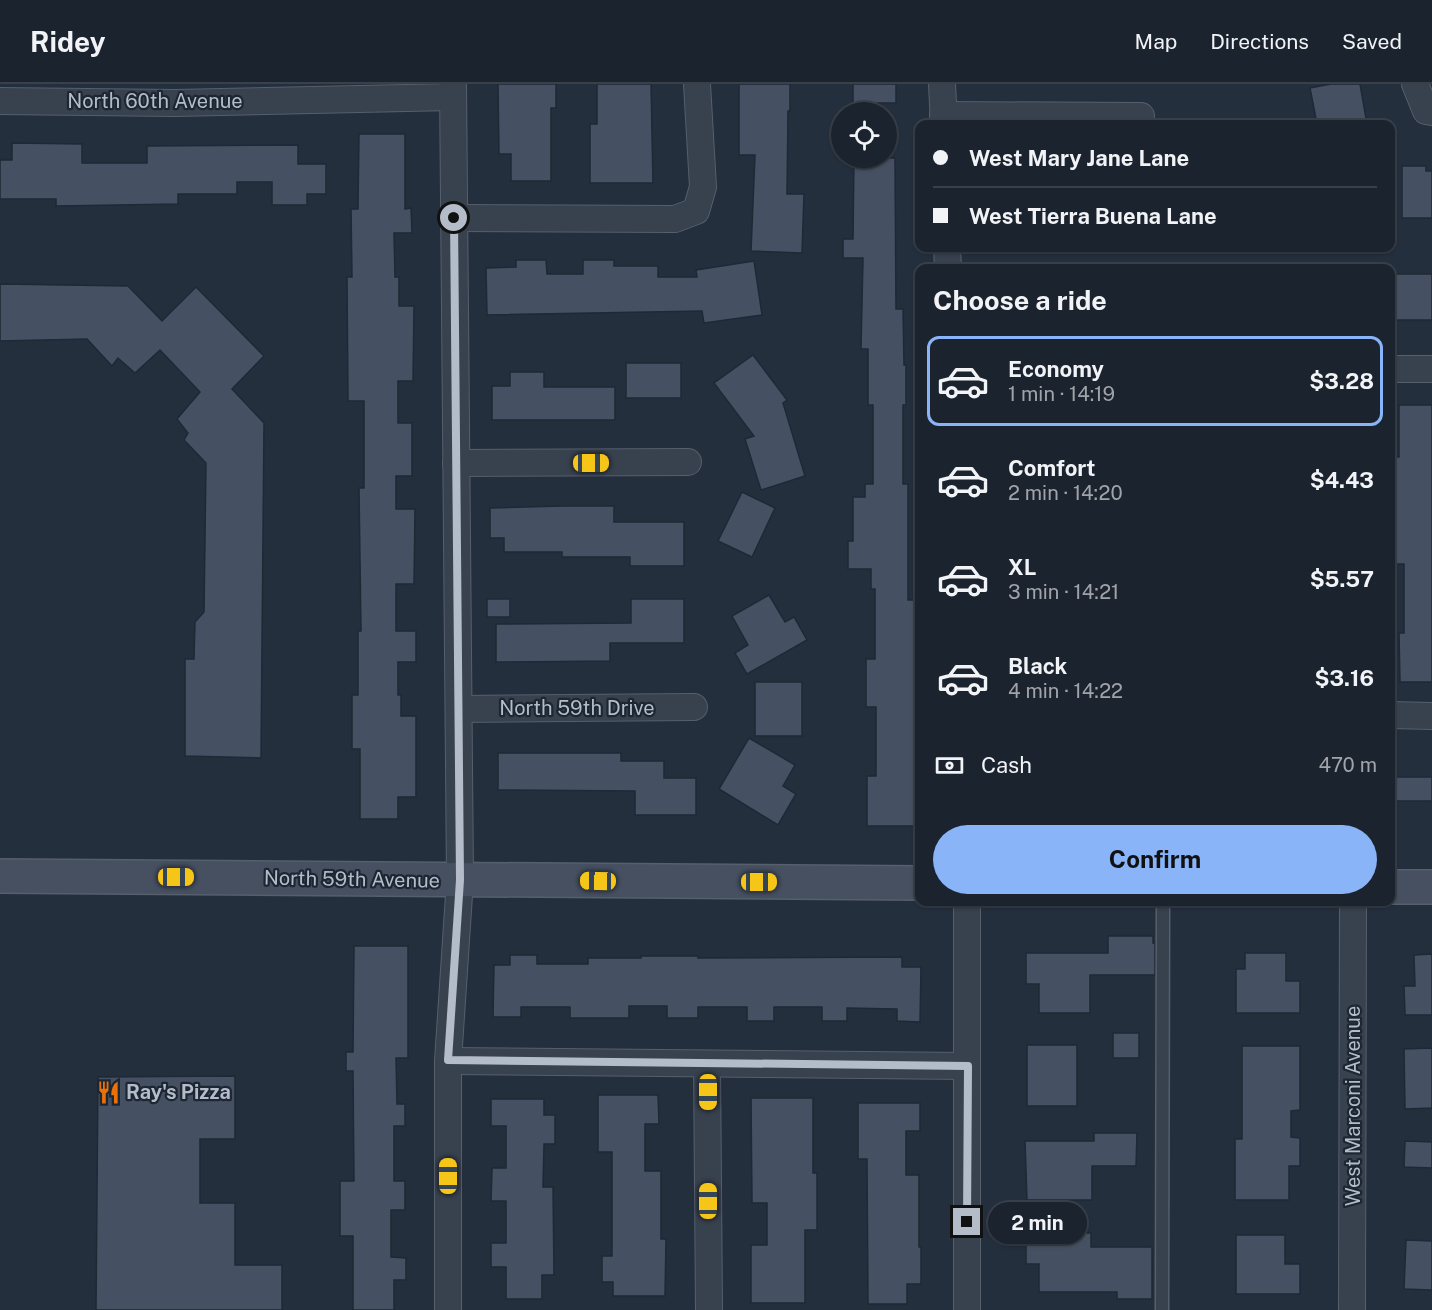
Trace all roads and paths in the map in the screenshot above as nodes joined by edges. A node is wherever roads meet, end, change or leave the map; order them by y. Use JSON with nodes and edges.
{"nodes":[{"id":1,"x":697,"y":84,"type":"edge"},
{"id":2,"x":942,"y":84,"type":"edge"},
{"id":3,"x":1415,"y":84,"type":"edge"},
{"id":4,"x":453,"y":90,"type":"edge"},
{"id":5,"x":0,"y":101,"type":"edge"},
{"id":6,"x":1429,"y":112,"type":"edge"},
{"id":7,"x":1141,"y":116,"type":"dead end"},
{"id":8,"x":943,"y":120,"type":"edge"},
{"id":9,"x":454,"y":218,"type":"junction"},
{"id":10,"x":1395,"y":369,"type":"edge"},
{"id":11,"x":1432,"y":369,"type":"edge"},
{"id":12,"x":688,"y":462,"type":"dead end"},
{"id":13,"x":456,"y":463,"type":"junction"},
{"id":14,"x":694,"y":707,"type":"dead end"},
{"id":15,"x":460,"y":709,"type":"junction"},
{"id":16,"x":1395,"y":715,"type":"edge"},
{"id":17,"x":1432,"y":716,"type":"edge"},
{"id":18,"x":0,"y":876,"type":"edge"},
{"id":19,"x":460,"y":880,"type":"junction"},
{"id":20,"x":915,"y":883,"type":"edge"},
{"id":21,"x":1395,"y":887,"type":"edge"},
{"id":22,"x":1432,"y":887,"type":"edge"},
{"id":23,"x":967,"y":906,"type":"edge"},
{"id":24,"x":1163,"y":906,"type":"edge"},
{"id":25,"x":1353,"y":906,"type":"edge"},
{"id":26,"x":448,"y":1060,"type":"junction"},
{"id":27,"x":707,"y":1064,"type":"junction"},
{"id":28,"x":968,"y":1066,"type":"junction"},
{"id":29,"x":448,"y":1310,"type":"edge"},
{"id":30,"x":709,"y":1310,"type":"edge"},
{"id":31,"x":967,"y":1310,"type":"edge"},
{"id":32,"x":1162,"y":1310,"type":"edge"},
{"id":33,"x":1352,"y":1310,"type":"edge"}],
"edges":[{"from":1,"to":9,"type":"street"},
{"from":2,"to":8,"type":"street"},
{"from":3,"to":6,"type":"street"},
{"from":4,"to":5,"type":"street","name":"North 60th Avenue"},
{"from":4,"to":9,"type":"street"},
{"from":7,"to":8,"type":"street"},
{"from":9,"to":13,"type":"street"},
{"from":10,"to":11,"type":"street"},
{"from":12,"to":13,"type":"street"},
{"from":13,"to":15,"type":"street"},
{"from":14,"to":15,"type":"street","name":"North 59th Drive"},
{"from":15,"to":19,"type":"street"},
{"from":16,"to":17,"type":"street"},
{"from":18,"to":19,"type":"main road","name":"North 59th Avenue"},
{"from":19,"to":20,"type":"main road","name":"North 59th Avenue"},
{"from":19,"to":26,"type":"street"},
{"from":21,"to":22,"type":"main road"},
{"from":23,"to":28,"type":"street"},
{"from":24,"to":32,"type":"lane"},
{"from":25,"to":33,"type":"street","name":"West Marconi Avenue"},
{"from":26,"to":27,"type":"street"},
{"from":26,"to":29,"type":"street"},
{"from":27,"to":28,"type":"street"},
{"from":27,"to":30,"type":"street"},
{"from":28,"to":31,"type":"street"}]}
